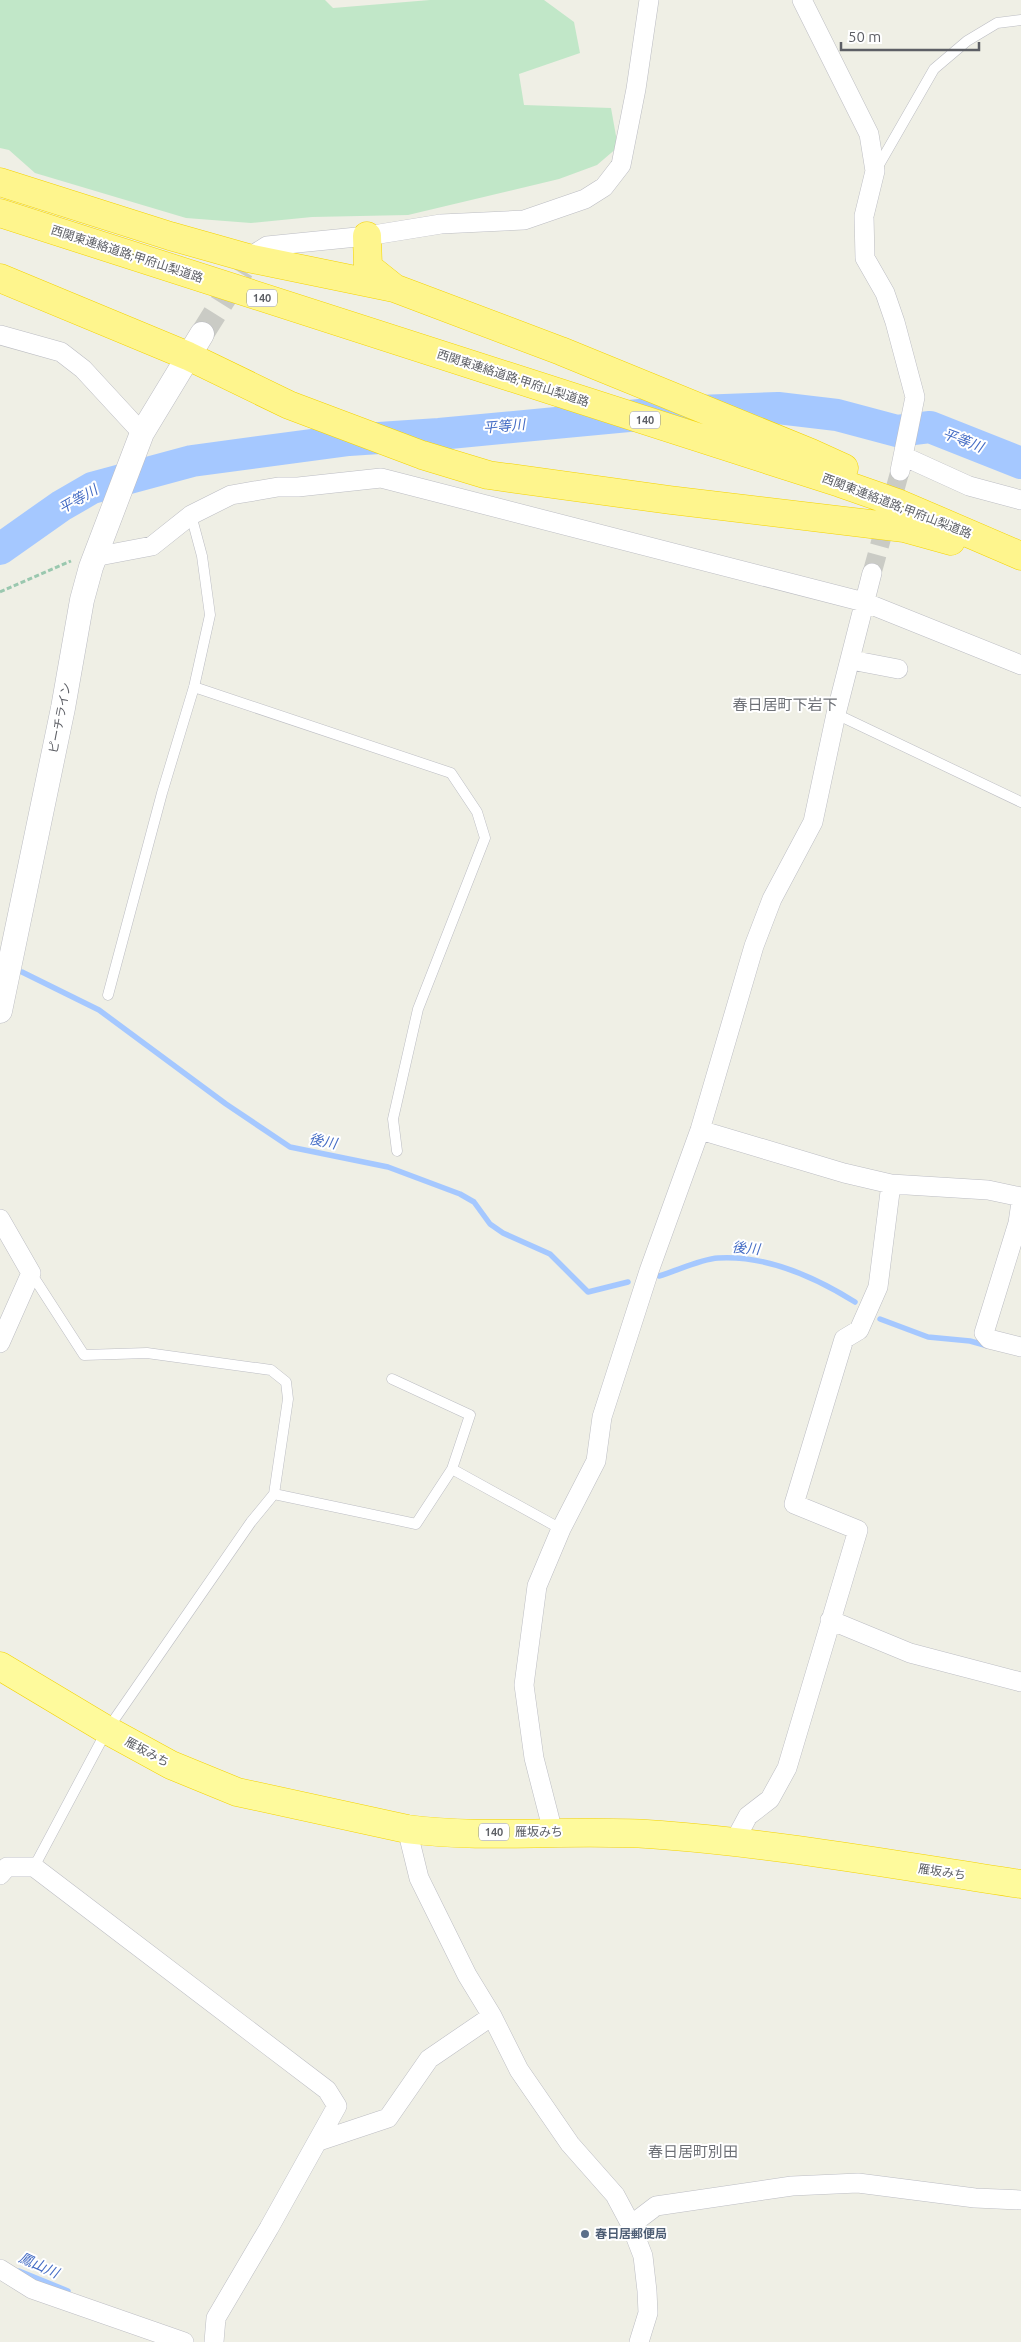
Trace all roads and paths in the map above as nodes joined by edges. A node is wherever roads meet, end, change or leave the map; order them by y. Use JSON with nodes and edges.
{"nodes":[{"id":1,"x":649,"y":0,"type":"edge"},
{"id":2,"x":805,"y":2,"type":"edge"},
{"id":3,"x":1021,"y":20,"type":"edge"},
{"id":4,"x":876,"y":171,"type":"junction"},
{"id":5,"x":0,"y":182,"type":"edge"},
{"id":6,"x":0,"y":213,"type":"edge"},
{"id":7,"x":367,"y":236,"type":"junction"},
{"id":8,"x":245,"y":264,"type":"junction"},
{"id":9,"x":0,"y":278,"type":"edge"},
{"id":10,"x":394,"y":288,"type":"junction"},
{"id":11,"x":0,"y":335,"type":"edge"},
{"id":12,"x":195,"y":345,"type":"junction"},
{"id":13,"x":142,"y":433,"type":"junction"},
{"id":14,"x":1021,"y":500,"type":"edge"},
{"id":15,"x":191,"y":515,"type":"junction"},
{"id":16,"x":962,"y":530,"type":"junction"},
{"id":17,"x":1021,"y":556,"type":"edge"},
{"id":18,"x":92,"y":562,"type":"junction"},
{"id":19,"x":1021,"y":565,"type":"edge"},
{"id":20,"x":872,"y":573,"type":"tunnel mouth"},
{"id":21,"x":0,"y":592,"type":"edge"},
{"id":22,"x":864,"y":602,"type":"junction"},
{"id":23,"x":851,"y":660,"type":"junction"},
{"id":24,"x":1021,"y":665,"type":"edge"},
{"id":25,"x":898,"y":669,"type":"dead end"},
{"id":26,"x":194,"y":687,"type":"junction"},
{"id":27,"x":836,"y":714,"type":"junction"},
{"id":28,"x":1021,"y":802,"type":"edge"},
{"id":29,"x":4,"y":972,"type":"edge"},
{"id":30,"x":108,"y":995,"type":"dead end"},
{"id":31,"x":0,"y":1011,"type":"edge"},
{"id":32,"x":700,"y":1130,"type":"junction"},
{"id":33,"x":397,"y":1151,"type":"dead end"},
{"id":34,"x":891,"y":1184,"type":"junction"},
{"id":35,"x":1021,"y":1197,"type":"edge"},
{"id":36,"x":1021,"y":1202,"type":"edge"},
{"id":37,"x":0,"y":1220,"type":"edge"},
{"id":38,"x":31,"y":1273,"type":"junction"},
{"id":39,"x":0,"y":1343,"type":"edge"},
{"id":40,"x":1021,"y":1347,"type":"edge"},
{"id":41,"x":392,"y":1379,"type":"dead end"},
{"id":42,"x":452,"y":1469,"type":"junction"},
{"id":43,"x":274,"y":1494,"type":"junction"},
{"id":44,"x":561,"y":1529,"type":"junction"},
{"id":45,"x":830,"y":1620,"type":"junction"},
{"id":46,"x":0,"y":1666,"type":"edge"},
{"id":47,"x":1021,"y":1682,"type":"edge"},
{"id":48,"x":107,"y":1730,"type":"junction"},
{"id":49,"x":407,"y":1829,"type":"junction"},
{"id":50,"x":553,"y":1832,"type":"junction"},
{"id":51,"x":734,"y":1842,"type":"junction"},
{"id":52,"x":34,"y":1867,"type":"junction"},
{"id":53,"x":0,"y":1875,"type":"edge"},
{"id":54,"x":1021,"y":1884,"type":"edge"},
{"id":55,"x":492,"y":2016,"type":"junction"},
{"id":56,"x":319,"y":2140,"type":"junction"},
{"id":57,"x":1021,"y":2200,"type":"edge"},
{"id":58,"x":631,"y":2225,"type":"junction"},
{"id":59,"x":0,"y":2269,"type":"edge"},
{"id":60,"x":184,"y":2342,"type":"edge"},
{"id":61,"x":214,"y":2342,"type":"edge"},
{"id":62,"x":639,"y":2342,"type":"edge"}],
"edges":[{"from":1,"to":7,"type":"street"},
{"from":2,"to":4,"type":"street"},
{"from":3,"to":4,"type":"lane"},
{"from":4,"to":14,"type":"street"},
{"from":5,"to":8,"type":"highway"},
{"from":6,"to":16,"type":"highway","name":"西関東連絡道路;甲府山梨道路","number":"140"},
{"from":7,"to":8,"type":"street"},
{"from":7,"to":10,"type":"highway"},
{"from":8,"to":10,"type":"highway"},
{"from":9,"to":12,"type":"highway"},
{"from":10,"to":16,"type":"highway"},
{"from":11,"to":13,"type":"street"},
{"from":12,"to":13,"type":"street","name":"ピーチライン"},
{"from":12,"to":19,"type":"highway"},
{"from":13,"to":18,"type":"street","name":"ピーチライン"},
{"from":15,"to":18,"type":"street"},
{"from":15,"to":22,"type":"street"},
{"from":15,"to":26,"type":"lane"},
{"from":16,"to":17,"type":"highway","name":"西関東連絡道路;甲府山梨道路","number":"140"},
{"from":18,"to":21,"type":"path"},
{"from":18,"to":29,"type":"street","name":"ピーチライン"},
{"from":20,"to":22,"type":"street"},
{"from":22,"to":23,"type":"street"},
{"from":22,"to":24,"type":"street"},
{"from":23,"to":25,"type":"street"},
{"from":23,"to":27,"type":"street"},
{"from":26,"to":30,"type":"lane"},
{"from":26,"to":33,"type":"lane"},
{"from":27,"to":28,"type":"lane"},
{"from":27,"to":32,"type":"street"},
{"from":29,"to":31,"type":"street","name":"ピーチライン"},
{"from":32,"to":34,"type":"street"},
{"from":32,"to":44,"type":"street"},
{"from":34,"to":35,"type":"street"},
{"from":34,"to":45,"type":"street"},
{"from":36,"to":40,"type":"street"},
{"from":37,"to":38,"type":"street"},
{"from":38,"to":39,"type":"street"},
{"from":38,"to":43,"type":"lane"},
{"from":41,"to":42,"type":"lane"},
{"from":42,"to":43,"type":"lane"},
{"from":42,"to":44,"type":"lane"},
{"from":43,"to":48,"type":"lane"},
{"from":44,"to":50,"type":"street"},
{"from":45,"to":47,"type":"street"},
{"from":45,"to":51,"type":"street"},
{"from":46,"to":48,"type":"highway","name":"雁坂みち","number":"140"},
{"from":48,"to":49,"type":"highway","name":"雁坂みち","number":"140"},
{"from":48,"to":52,"type":"lane"},
{"from":49,"to":50,"type":"highway","name":"雁坂みち","number":"140"},
{"from":49,"to":55,"type":"street"},
{"from":50,"to":51,"type":"highway","name":"雁坂みち","number":"140"},
{"from":51,"to":54,"type":"highway","name":"雁坂みち","number":"140"},
{"from":52,"to":53,"type":"street"},
{"from":52,"to":56,"type":"street"},
{"from":55,"to":56,"type":"street"},
{"from":55,"to":58,"type":"street"},
{"from":56,"to":61,"type":"street"},
{"from":57,"to":58,"type":"street"},
{"from":58,"to":62,"type":"street"},
{"from":59,"to":60,"type":"street"}]}
